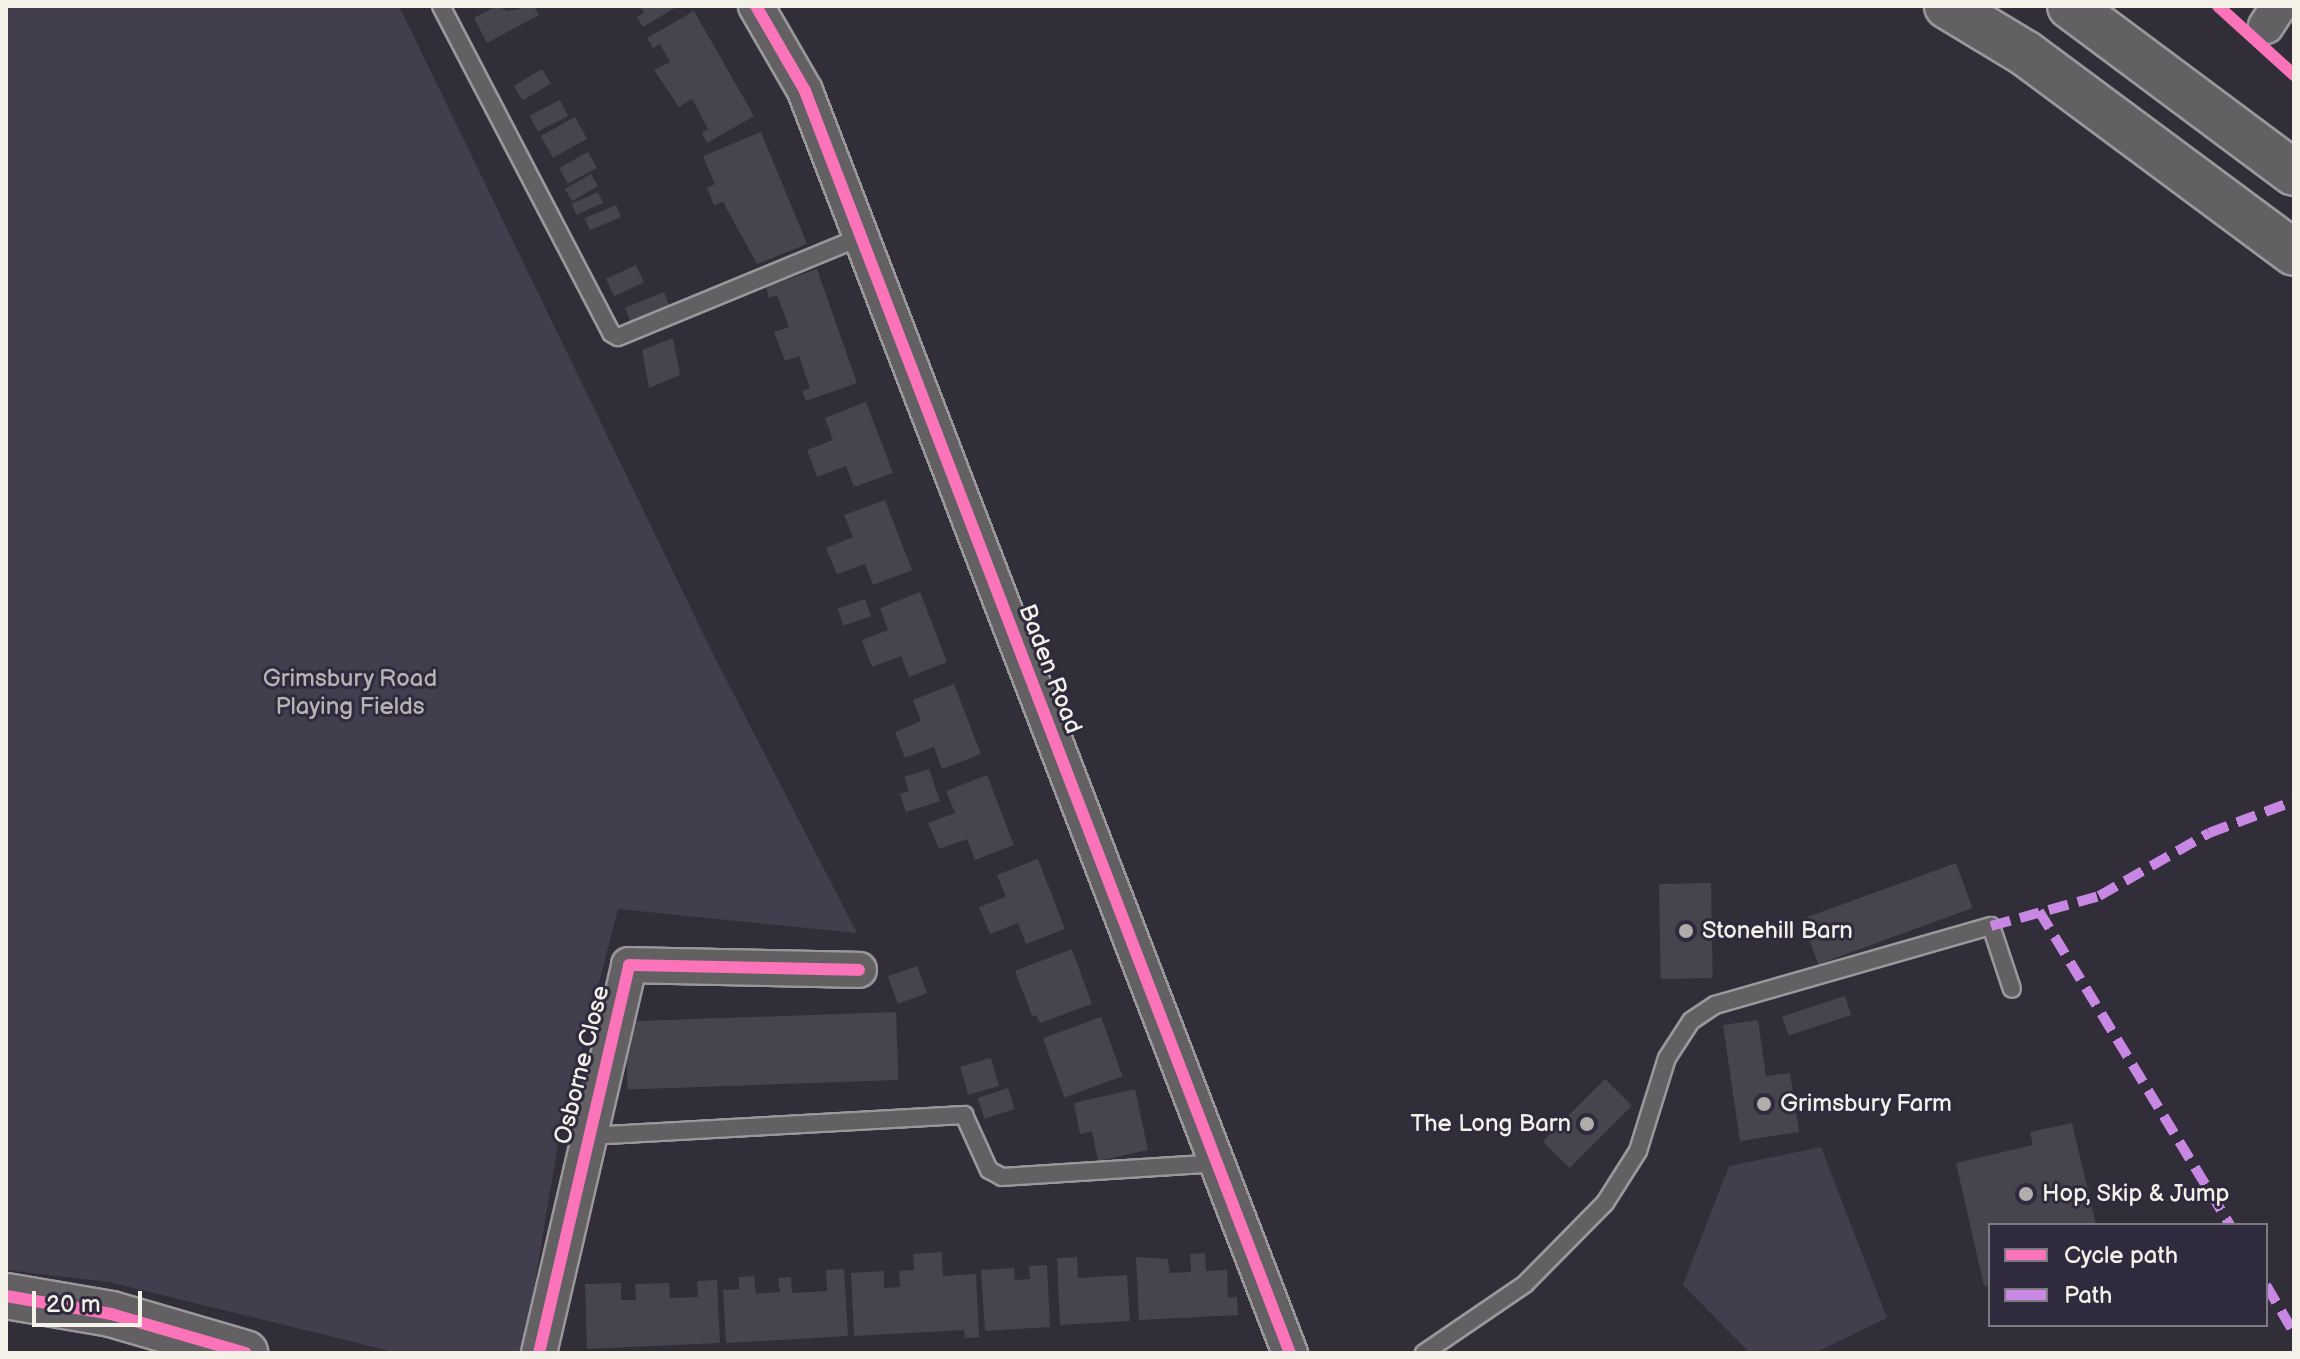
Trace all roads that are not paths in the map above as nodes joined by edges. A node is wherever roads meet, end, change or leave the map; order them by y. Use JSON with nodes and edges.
{"nodes":[{"id":1,"x":441,"y":6,"type":"edge"},
{"id":2,"x":756,"y":6,"type":"edge"},
{"id":3,"x":1947,"y":6,"type":"edge"},
{"id":4,"x":2070,"y":6,"type":"edge"},
{"id":5,"x":2294,"y":173,"type":"edge"},
{"id":6,"x":861,"y":237,"type":"junction"},
{"id":7,"x":2294,"y":253,"type":"edge"},
{"id":8,"x":859,"y":970,"type":"dead end"},
{"id":9,"x":2012,"y":989,"type":"dead end"},
{"id":10,"x":587,"y":1136,"type":"junction"},
{"id":11,"x":1216,"y":1163,"type":"junction"},
{"id":12,"x":6,"y":1296,"type":"edge"},
{"id":13,"x":245,"y":1353,"type":"edge"},
{"id":14,"x":539,"y":1353,"type":"edge"},
{"id":15,"x":1290,"y":1353,"type":"edge"},
{"id":16,"x":1424,"y":1353,"type":"edge"}],
"edges":[{"from":1,"to":6,"type":"lane"},
{"from":2,"to":6,"type":"street","name":"Baden Road"},
{"from":3,"to":7,"type":"main road"},
{"from":4,"to":5,"type":"main road"},
{"from":6,"to":11,"type":"street","name":"Baden Road"},
{"from":8,"to":10,"type":"street","name":"Osborne Close"},
{"from":9,"to":16,"type":"lane"},
{"from":10,"to":11,"type":"lane"},
{"from":10,"to":14,"type":"street","name":"Osborne Close"},
{"from":11,"to":15,"type":"street","name":"Baden Road"},
{"from":12,"to":13,"type":"main road"}]}
